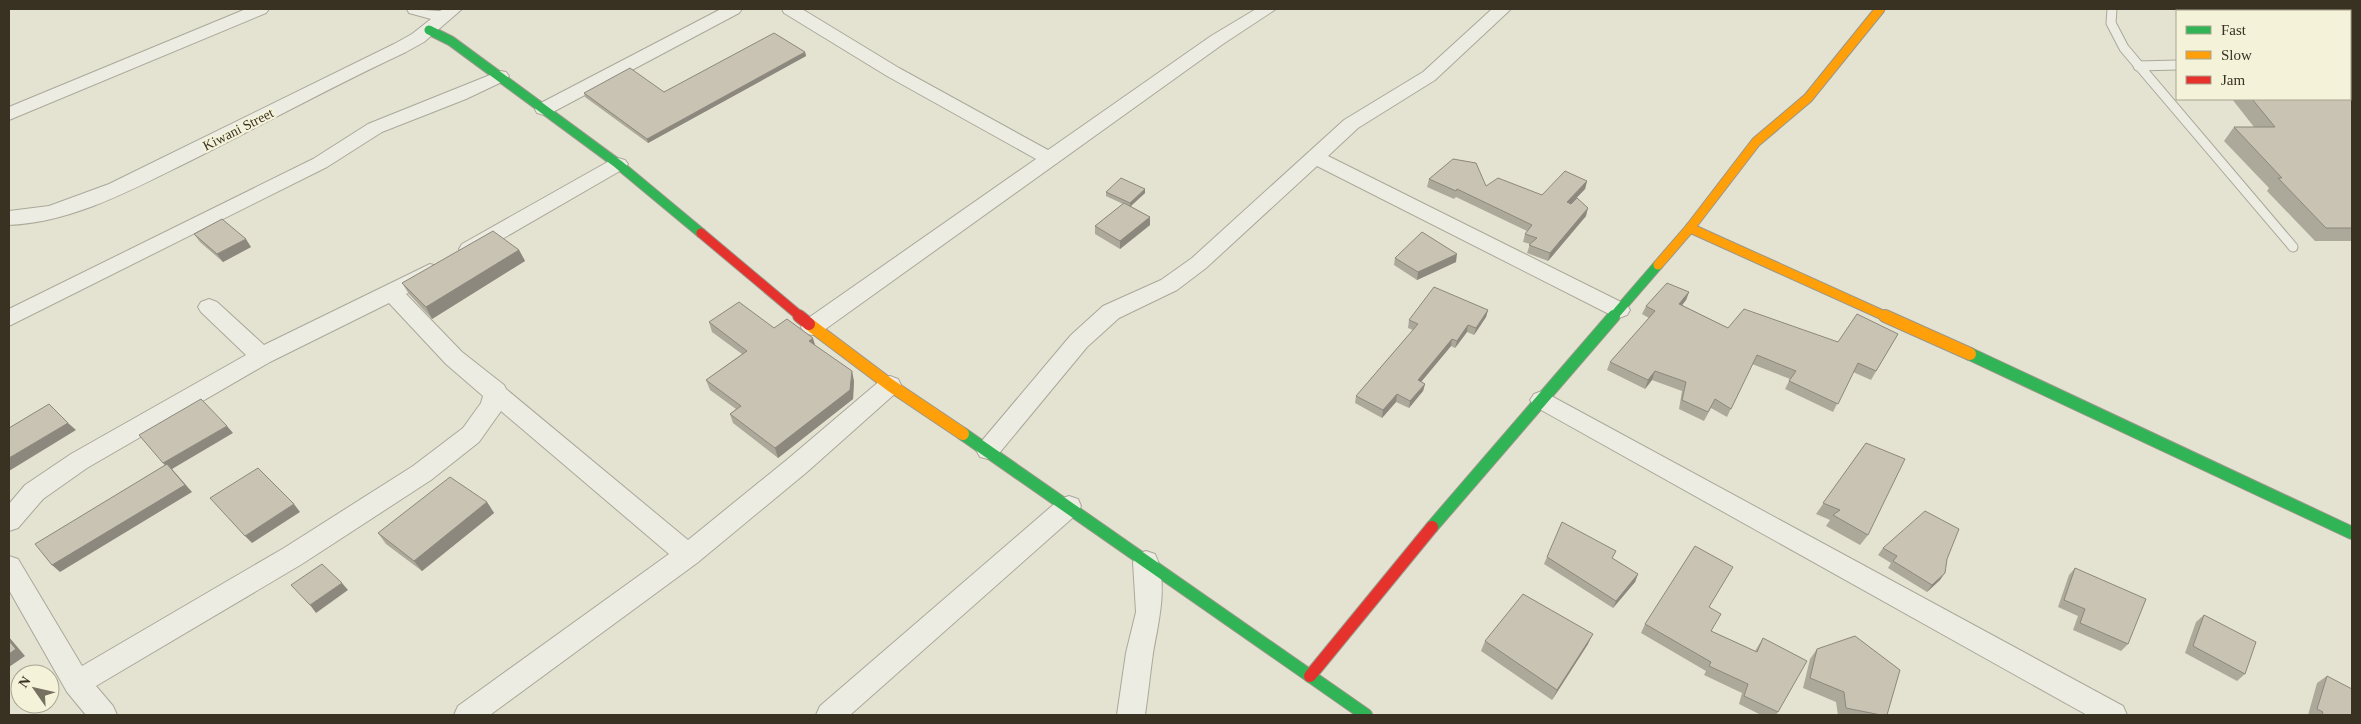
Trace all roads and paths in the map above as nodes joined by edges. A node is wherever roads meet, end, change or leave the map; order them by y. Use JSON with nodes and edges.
{"nodes":[{"id":1,"x":260,"y":9,"type":"edge"},
{"id":2,"x":415,"y":9,"type":"edge"},
{"id":3,"x":734,"y":9,"type":"edge"},
{"id":4,"x":790,"y":9,"type":"edge"},
{"id":5,"x":1266,"y":9,"type":"edge"},
{"id":6,"x":1502,"y":9,"type":"edge"},
{"id":7,"x":1880,"y":9,"type":"edge"},
{"id":8,"x":2112,"y":9,"type":"edge"},
{"id":9,"x":448,"y":13,"type":"edge"},
{"id":10,"x":429,"y":30,"type":"junction"},
{"id":11,"x":2176,"y":65,"type":"edge"},
{"id":12,"x":2138,"y":66,"type":"junction"},
{"id":13,"x":500,"y":76,"type":"junction"},
{"id":14,"x":544,"y":108,"type":"junction"},
{"id":15,"x":9,"y":114,"type":"edge"},
{"id":16,"x":1315,"y":157,"type":"junction"},
{"id":17,"x":1048,"y":158,"type":"junction"},
{"id":18,"x":618,"y":164,"type":"junction"},
{"id":19,"x":9,"y":218,"type":"edge"},
{"id":20,"x":1690,"y":228,"type":"junction"},
{"id":21,"x":2293,"y":247,"type":"dead end"},
{"id":22,"x":392,"y":292,"type":"junction"},
{"id":23,"x":209,"y":307,"type":"dead end"},
{"id":24,"x":1619,"y":310,"type":"junction"},
{"id":25,"x":9,"y":318,"type":"edge"},
{"id":26,"x":812,"y":327,"type":"junction"},
{"id":27,"x":262,"y":356,"type":"junction"},
{"id":28,"x":890,"y":385,"type":"junction"},
{"id":29,"x":496,"y":391,"type":"junction"},
{"id":30,"x":1542,"y":400,"type":"junction"},
{"id":31,"x":988,"y":450,"type":"junction"},
{"id":32,"x":1069,"y":506,"type":"junction"},
{"id":33,"x":9,"y":521,"type":"edge"},
{"id":34,"x":2352,"y":533,"type":"edge"},
{"id":35,"x":688,"y":555,"type":"junction"},
{"id":36,"x":1146,"y":562,"type":"junction"},
{"id":37,"x":9,"y":567,"type":"edge"},
{"id":38,"x":1310,"y":676,"type":"junction"},
{"id":39,"x":77,"y":683,"type":"junction"},
{"id":40,"x":103,"y":715,"type":"edge"},
{"id":41,"x":468,"y":715,"type":"edge"},
{"id":42,"x":830,"y":715,"type":"edge"},
{"id":43,"x":1131,"y":715,"type":"edge"},
{"id":44,"x":1366,"y":715,"type":"edge"},
{"id":45,"x":2113,"y":715,"type":"edge"}],
"edges":[{"from":1,"to":15,"type":"street"},
{"from":2,"to":9,"type":"street"},
{"from":3,"to":14,"type":"street"},
{"from":4,"to":17,"type":"street"},
{"from":5,"to":17,"type":"street"},
{"from":6,"to":16,"type":"street"},
{"from":7,"to":20,"type":"street"},
{"from":8,"to":12,"type":"lane"},
{"from":9,"to":10,"type":"street","name":"Kiwani Street"},
{"from":10,"to":13,"type":"street"},
{"from":10,"to":19,"type":"street","name":"Kiwani Street"},
{"from":11,"to":12,"type":"lane"},
{"from":12,"to":21,"type":"lane"},
{"from":13,"to":14,"type":"street"},
{"from":13,"to":25,"type":"street"},
{"from":14,"to":18,"type":"street"},
{"from":16,"to":24,"type":"street"},
{"from":16,"to":31,"type":"street"},
{"from":17,"to":26,"type":"street"},
{"from":18,"to":22,"type":"street"},
{"from":18,"to":26,"type":"street"},
{"from":20,"to":24,"type":"street"},
{"from":20,"to":34,"type":"street"},
{"from":22,"to":27,"type":"street"},
{"from":22,"to":29,"type":"street"},
{"from":23,"to":27,"type":"street"},
{"from":24,"to":30,"type":"street"},
{"from":26,"to":28,"type":"street"},
{"from":27,"to":33,"type":"street"},
{"from":28,"to":31,"type":"street"},
{"from":28,"to":35,"type":"street"},
{"from":29,"to":35,"type":"street"},
{"from":29,"to":39,"type":"street"},
{"from":30,"to":38,"type":"street"},
{"from":30,"to":45,"type":"street"},
{"from":31,"to":32,"type":"street"},
{"from":32,"to":36,"type":"street"},
{"from":32,"to":42,"type":"street"},
{"from":35,"to":41,"type":"street"},
{"from":36,"to":38,"type":"street"},
{"from":36,"to":43,"type":"street"},
{"from":37,"to":39,"type":"street"},
{"from":38,"to":44,"type":"street"},
{"from":39,"to":40,"type":"street"}]}
